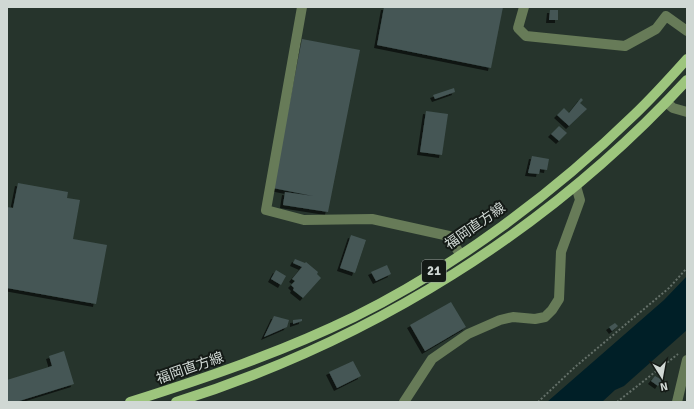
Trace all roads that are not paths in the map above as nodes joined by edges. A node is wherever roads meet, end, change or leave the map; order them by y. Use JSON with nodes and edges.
{"nodes":[{"id":1,"x":302,"y":7,"type":"edge"},
{"id":2,"x":524,"y":7,"type":"edge"},
{"id":3,"x":687,"y":31,"type":"edge"},
{"id":4,"x":687,"y":59,"type":"edge"},
{"id":5,"x":687,"y":80,"type":"edge"},
{"id":6,"x":666,"y":102,"type":"junction"},
{"id":7,"x":687,"y":112,"type":"edge"},
{"id":8,"x":576,"y":186,"type":"junction"},
{"id":9,"x":460,"y":254,"type":"junction"},
{"id":10,"x":684,"y":356,"type":"edge"},
{"id":11,"x":130,"y":402,"type":"edge"},
{"id":12,"x":176,"y":402,"type":"edge"},
{"id":13,"x":404,"y":402,"type":"edge"},
{"id":14,"x":677,"y":402,"type":"edge"}],
"edges":[{"from":1,"to":9,"type":"street"},
{"from":2,"to":3,"type":"street"},
{"from":4,"to":9,"type":"main road","name":"福岡直方線","number":"21"},
{"from":5,"to":6,"type":"main road","name":"福岡直方線","number":"21"},
{"from":6,"to":7,"type":"street"},
{"from":6,"to":8,"type":"main road","name":"福岡直方線","number":"21"},
{"from":8,"to":12,"type":"main road","name":"福岡直方線","number":"21"},
{"from":8,"to":13,"type":"street"},
{"from":9,"to":11,"type":"main road","name":"福岡直方線","number":"21"},
{"from":10,"to":14,"type":"street"}]}
